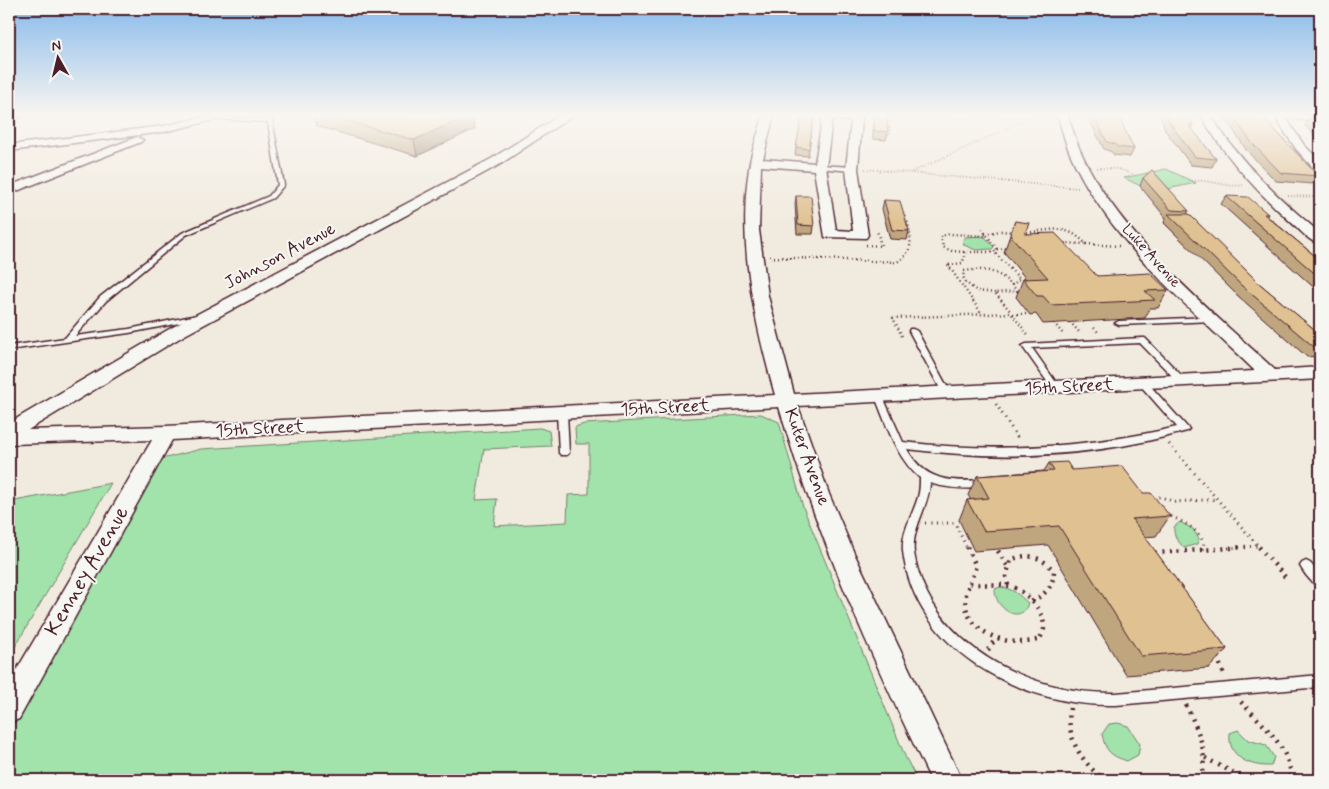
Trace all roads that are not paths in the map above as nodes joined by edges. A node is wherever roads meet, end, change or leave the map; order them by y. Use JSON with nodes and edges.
{"nodes":[{"id":1,"x":109,"y":151,"type":"edge"},
{"id":2,"x":275,"y":151,"type":"edge"},
{"id":3,"x":512,"y":151,"type":"edge"},
{"id":4,"x":758,"y":151,"type":"edge"},
{"id":5,"x":822,"y":151,"type":"edge"},
{"id":6,"x":854,"y":151,"type":"edge"},
{"id":7,"x":1075,"y":151,"type":"edge"},
{"id":8,"x":1227,"y":151,"type":"edge"},
{"id":9,"x":1304,"y":151,"type":"edge"},
{"id":10,"x":756,"y":162,"type":"junction"},
{"id":11,"x":820,"y":167,"type":"junction"},
{"id":12,"x":1320,"y":168,"type":"edge"},
{"id":13,"x":852,"y":169,"type":"junction"},
{"id":14,"x":9,"y":190,"type":"edge"},
{"id":15,"x":1320,"y":240,"type":"edge"},
{"id":16,"x":210,"y":314,"type":"junction"},
{"id":17,"x":1212,"y":319,"type":"junction"},
{"id":18,"x":1119,"y":323,"type":"dead end"},
{"id":19,"x":913,"y":331,"type":"dead end"},
{"id":20,"x":67,"y":340,"type":"junction"},
{"id":21,"x":9,"y":348,"type":"edge"},
{"id":22,"x":1320,"y":373,"type":"edge"},
{"id":23,"x":1272,"y":376,"type":"junction"},
{"id":24,"x":1182,"y":381,"type":"junction"},
{"id":25,"x":1143,"y":383,"type":"junction"},
{"id":26,"x":1056,"y":388,"type":"junction"},
{"id":27,"x":948,"y":394,"type":"junction"},
{"id":28,"x":879,"y":397,"type":"junction"},
{"id":29,"x":787,"y":402,"type":"junction"},
{"id":30,"x":562,"y":413,"type":"junction"},
{"id":31,"x":9,"y":432,"type":"edge"},
{"id":32,"x":166,"y":433,"type":"junction"},
{"id":33,"x":9,"y":437,"type":"edge"},
{"id":34,"x":900,"y":445,"type":"junction"},
{"id":35,"x":564,"y":453,"type":"dead end"},
{"id":36,"x":926,"y":477,"type":"junction"},
{"id":37,"x":993,"y":484,"type":"edge"},
{"id":38,"x":1306,"y":566,"type":"dead end"},
{"id":39,"x":1320,"y":582,"type":"edge"},
{"id":40,"x":1320,"y":682,"type":"edge"},
{"id":41,"x":9,"y":709,"type":"edge"},
{"id":42,"x":947,"y":780,"type":"edge"}],
"edges":[{"from":1,"to":14,"type":"street"},
{"from":2,"to":20,"type":"lane"},
{"from":3,"to":16,"type":"street","name":"Johnson Avenue"},
{"from":4,"to":10,"type":"street","name":"Kuter Avenue"},
{"from":5,"to":11,"type":"street"},
{"from":6,"to":13,"type":"street"},
{"from":7,"to":17,"type":"street","name":"Luke Avenue"},
{"from":8,"to":15,"type":"street"},
{"from":9,"to":12,"type":"street"},
{"from":10,"to":11,"type":"street"},
{"from":10,"to":29,"type":"street","name":"Kuter Avenue"},
{"from":11,"to":13,"type":"lane"},
{"from":11,"to":13,"type":"street"},
{"from":16,"to":20,"type":"lane"},
{"from":16,"to":31,"type":"street","name":"Johnson Avenue"},
{"from":17,"to":18,"type":"lane"},
{"from":17,"to":23,"type":"street","name":"Luke Avenue"},
{"from":19,"to":27,"type":"lane"},
{"from":20,"to":21,"type":"lane"},
{"from":22,"to":23,"type":"street","name":"15th Street"},
{"from":23,"to":24,"type":"street","name":"15th Street"},
{"from":24,"to":25,"type":"street","name":"15th Street"},
{"from":24,"to":26,"type":"lane"},
{"from":25,"to":26,"type":"street","name":"15th Street"},
{"from":25,"to":34,"type":"lane"},
{"from":26,"to":27,"type":"street","name":"15th Street"},
{"from":27,"to":28,"type":"street","name":"15th Street"},
{"from":28,"to":29,"type":"street","name":"15th Street"},
{"from":28,"to":34,"type":"lane"},
{"from":29,"to":30,"type":"street","name":"15th Street"},
{"from":29,"to":42,"type":"street","name":"Kuter Avenue"},
{"from":30,"to":32,"type":"street","name":"15th Street"},
{"from":30,"to":35,"type":"lane"},
{"from":32,"to":33,"type":"street","name":"15th Street"},
{"from":32,"to":41,"type":"street","name":"Kenney Avenue"},
{"from":34,"to":36,"type":"lane"},
{"from":36,"to":37,"type":"lane"},
{"from":36,"to":40,"type":"lane"},
{"from":38,"to":39,"type":"lane"}]}
